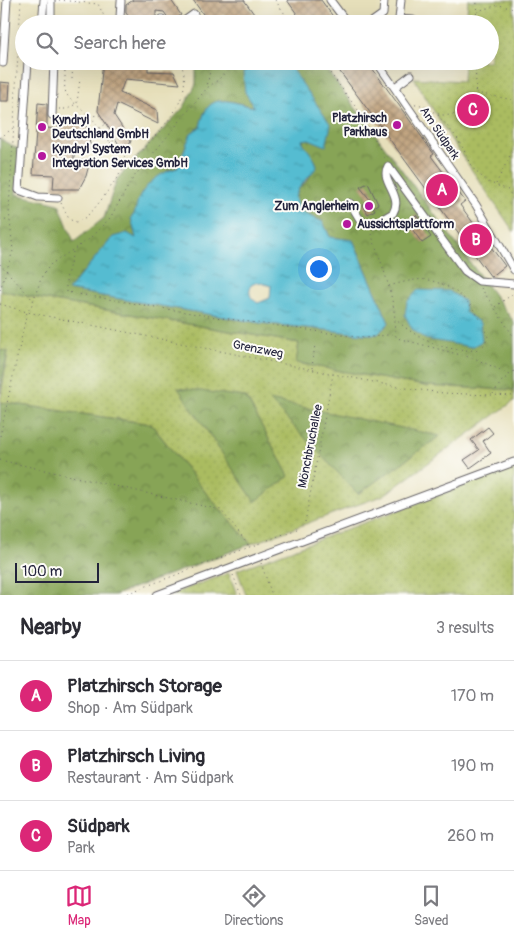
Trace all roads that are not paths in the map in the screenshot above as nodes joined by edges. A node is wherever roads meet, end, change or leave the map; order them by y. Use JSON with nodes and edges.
{"nodes":[{"id":1,"x":44,"y":0,"type":"edge"},
{"id":2,"x":51,"y":0,"type":"edge"},
{"id":3,"x":330,"y":0,"type":"edge"},
{"id":4,"x":384,"y":0,"type":"edge"},
{"id":5,"x":401,"y":0,"type":"edge"},
{"id":6,"x":5,"y":1,"type":"edge"},
{"id":7,"x":119,"y":1,"type":"edge"},
{"id":8,"x":43,"y":15,"type":"edge"},
{"id":9,"x":52,"y":15,"type":"edge"},
{"id":10,"x":120,"y":15,"type":"edge"},
{"id":11,"x":341,"y":15,"type":"edge"},
{"id":12,"x":382,"y":15,"type":"edge"},
{"id":13,"x":398,"y":15,"type":"edge"},
{"id":14,"x":2,"y":35,"type":"edge"},
{"id":15,"x":3,"y":63,"type":"dead end"},
{"id":16,"x":27,"y":70,"type":"edge"},
{"id":17,"x":55,"y":70,"type":"edge"},
{"id":18,"x":380,"y":70,"type":"edge"},
{"id":19,"x":411,"y":75,"type":"dead end"},
{"id":20,"x":395,"y":87,"type":"junction"},
{"id":21,"x":52,"y":112,"type":"road end"},
{"id":22,"x":58,"y":198,"type":"road end"},
{"id":23,"x":350,"y":203,"type":"dead end"},
{"id":24,"x":514,"y":270,"type":"edge"},
{"id":25,"x":514,"y":284,"type":"edge"},
{"id":26,"x":514,"y":462,"type":"edge"},
{"id":27,"x":157,"y":595,"type":"edge"}],
"edges":[{"from":1,"to":8,"type":"street"},
{"from":2,"to":9,"type":"street"},
{"from":3,"to":11,"type":"street"},
{"from":4,"to":12,"type":"street"},
{"from":5,"to":13,"type":"street"},
{"from":6,"to":14,"type":"street"},
{"from":7,"to":10,"type":"street"},
{"from":14,"to":15,"type":"street"},
{"from":16,"to":22,"type":"street"},
{"from":17,"to":21,"type":"street"},
{"from":18,"to":20,"type":"street","name":"Am Südpark"},
{"from":19,"to":20,"type":"street"},
{"from":20,"to":24,"type":"street","name":"Am Südpark"},
{"from":23,"to":25,"type":"street"},
{"from":26,"to":27,"type":"street"}]}
